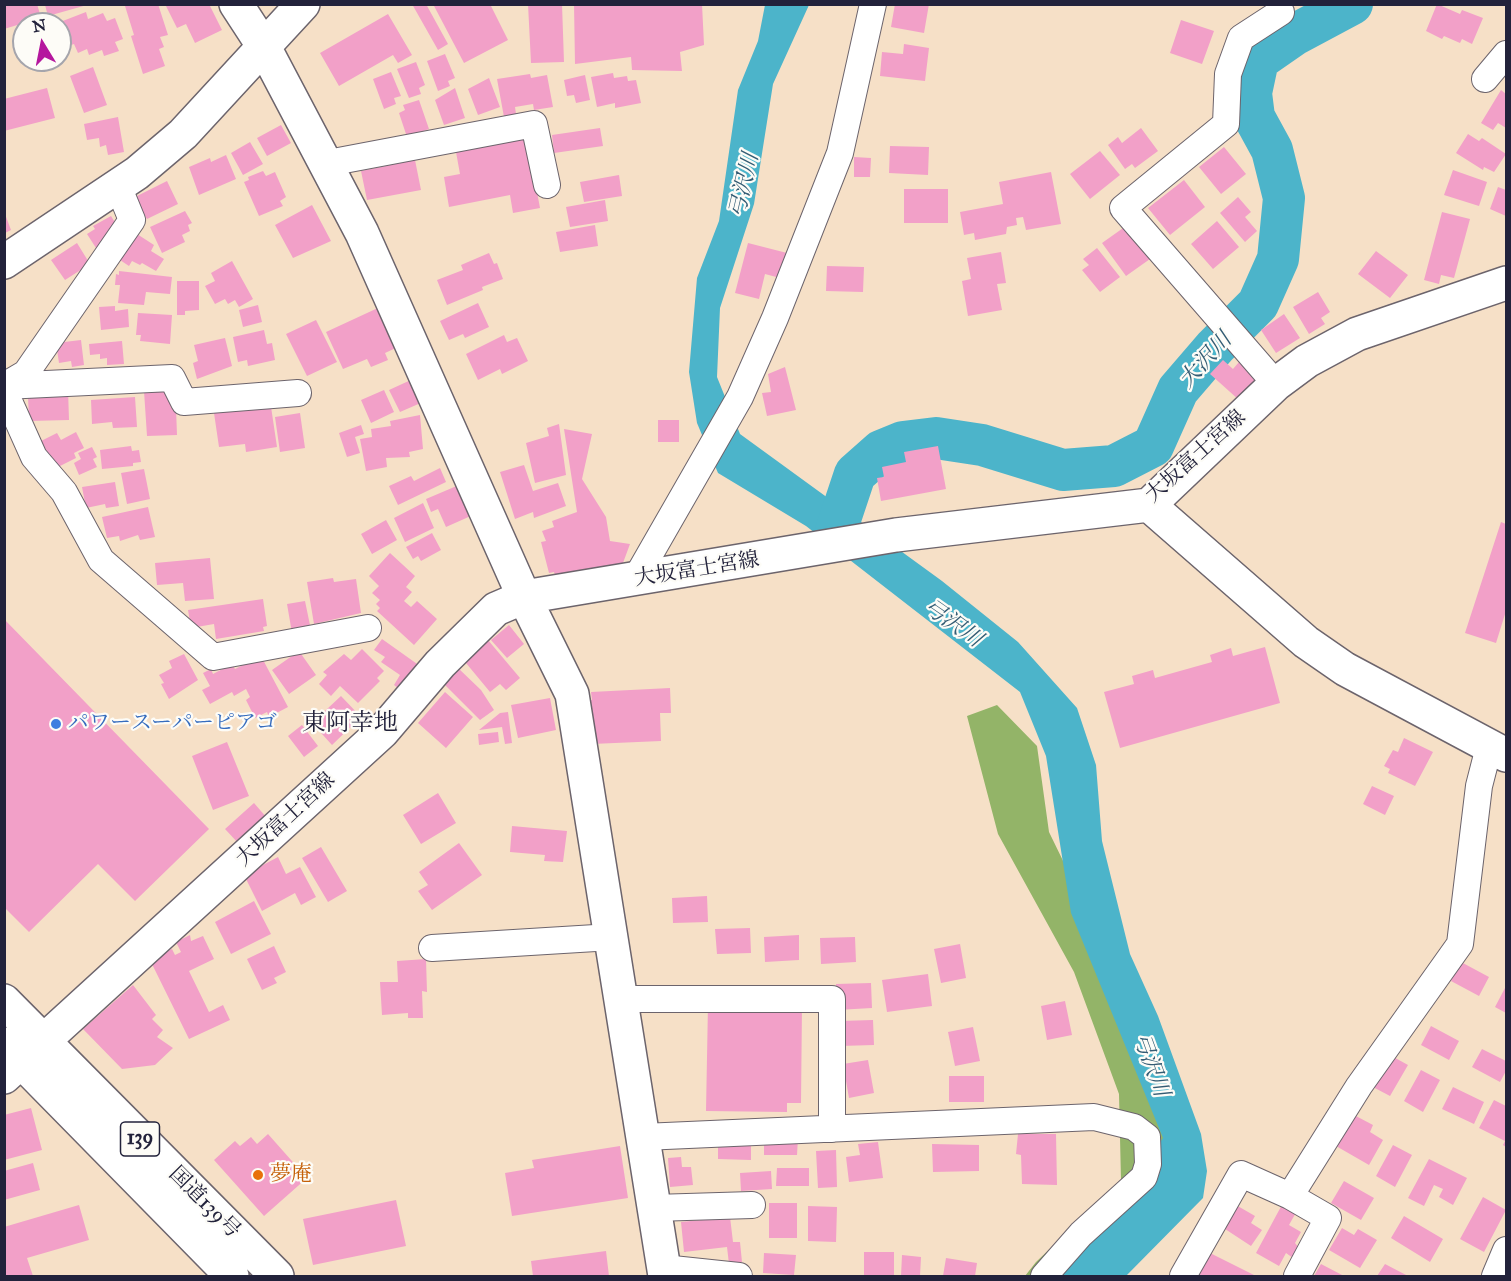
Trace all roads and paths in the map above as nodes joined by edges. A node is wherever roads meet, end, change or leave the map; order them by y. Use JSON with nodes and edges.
{"nodes":[{"id":1,"x":236,"y":4,"type":"edge"},
{"id":2,"x":303,"y":4,"type":"edge"},
{"id":3,"x":873,"y":4,"type":"edge"},
{"id":4,"x":1281,"y":12,"type":"dead end"},
{"id":5,"x":264,"y":46,"type":"junction"},
{"id":6,"x":1506,"y":54,"type":"edge"},
{"id":7,"x":1485,"y":79,"type":"dead end"},
{"id":8,"x":328,"y":163,"type":"junction"},
{"id":9,"x":548,"y":185,"type":"dead end"},
{"id":10,"x":118,"y":186,"type":"junction"},
{"id":11,"x":4,"y":262,"type":"edge"},
{"id":12,"x":1506,"y":283,"type":"edge"},
{"id":13,"x":1276,"y":384,"type":"junction"},
{"id":14,"x":4,"y":387,"type":"edge"},
{"id":15,"x":298,"y":393,"type":"dead end"},
{"id":16,"x":1149,"y":505,"type":"junction"},
{"id":17,"x":635,"y":580,"type":"junction"},
{"id":18,"x":524,"y":597,"type":"junction"},
{"id":19,"x":369,"y":628,"type":"dead end"},
{"id":20,"x":1498,"y":751,"type":"edge"},
{"id":21,"x":612,"y":937,"type":"junction"},
{"id":22,"x":432,"y":948,"type":"dead end"},
{"id":23,"x":621,"y":999,"type":"junction"},
{"id":24,"x":4,"y":1000,"type":"edge"},
{"id":25,"x":19,"y":1056,"type":"edge"},
{"id":26,"x":832,"y":1129,"type":"junction"},
{"id":27,"x":643,"y":1137,"type":"junction"},
{"id":28,"x":1290,"y":1196,"type":"junction"},
{"id":29,"x":752,"y":1205,"type":"dead end"},
{"id":30,"x":654,"y":1208,"type":"junction"},
{"id":31,"x":1506,"y":1250,"type":"edge"},
{"id":32,"x":664,"y":1272,"type":"edge"},
{"id":33,"x":223,"y":1274,"type":"edge"},
{"id":34,"x":277,"y":1276,"type":"edge"},
{"id":35,"x":739,"y":1276,"type":"edge"},
{"id":36,"x":1044,"y":1276,"type":"edge"},
{"id":37,"x":1183,"y":1276,"type":"edge"},
{"id":38,"x":1297,"y":1276,"type":"edge"},
{"id":39,"x":1495,"y":1276,"type":"edge"}],
"edges":[{"from":1,"to":5,"type":"main road"},
{"from":2,"to":5,"type":"main road"},
{"from":3,"to":17,"type":"street"},
{"from":4,"to":13,"type":"street"},
{"from":5,"to":8,"type":"main road"},
{"from":5,"to":10,"type":"main road"},
{"from":6,"to":7,"type":"street"},
{"from":8,"to":9,"type":"street"},
{"from":8,"to":18,"type":"main road"},
{"from":10,"to":11,"type":"main road"},
{"from":10,"to":14,"type":"street"},
{"from":12,"to":13,"type":"main road","name":"大坂富士宮線"},
{"from":13,"to":16,"type":"main road","name":"大坂富士宮線"},
{"from":14,"to":15,"type":"street"},
{"from":14,"to":19,"type":"street"},
{"from":16,"to":17,"type":"main road","name":"大坂富士宮線"},
{"from":16,"to":20,"type":"main road"},
{"from":17,"to":18,"type":"main road","name":"大坂富士宮線"},
{"from":18,"to":21,"type":"main road"},
{"from":18,"to":25,"type":"main road","name":"大坂富士宮線"},
{"from":20,"to":28,"type":"street"},
{"from":21,"to":22,"type":"street"},
{"from":21,"to":23,"type":"main road"},
{"from":23,"to":26,"type":"street"},
{"from":23,"to":27,"type":"main road"},
{"from":24,"to":25,"type":"main road","name":"国道139号","number":"139"},
{"from":25,"to":33,"type":"main road","name":"国道139号","number":"139"},
{"from":25,"to":34,"type":"main road","name":"国道139号","number":"139"},
{"from":26,"to":27,"type":"street"},
{"from":26,"to":36,"type":"street"},
{"from":27,"to":30,"type":"main road"},
{"from":28,"to":37,"type":"street"},
{"from":28,"to":38,"type":"street"},
{"from":29,"to":30,"type":"street"},
{"from":30,"to":32,"type":"main road"},
{"from":31,"to":39,"type":"street"},
{"from":32,"to":35,"type":"street"}]}
